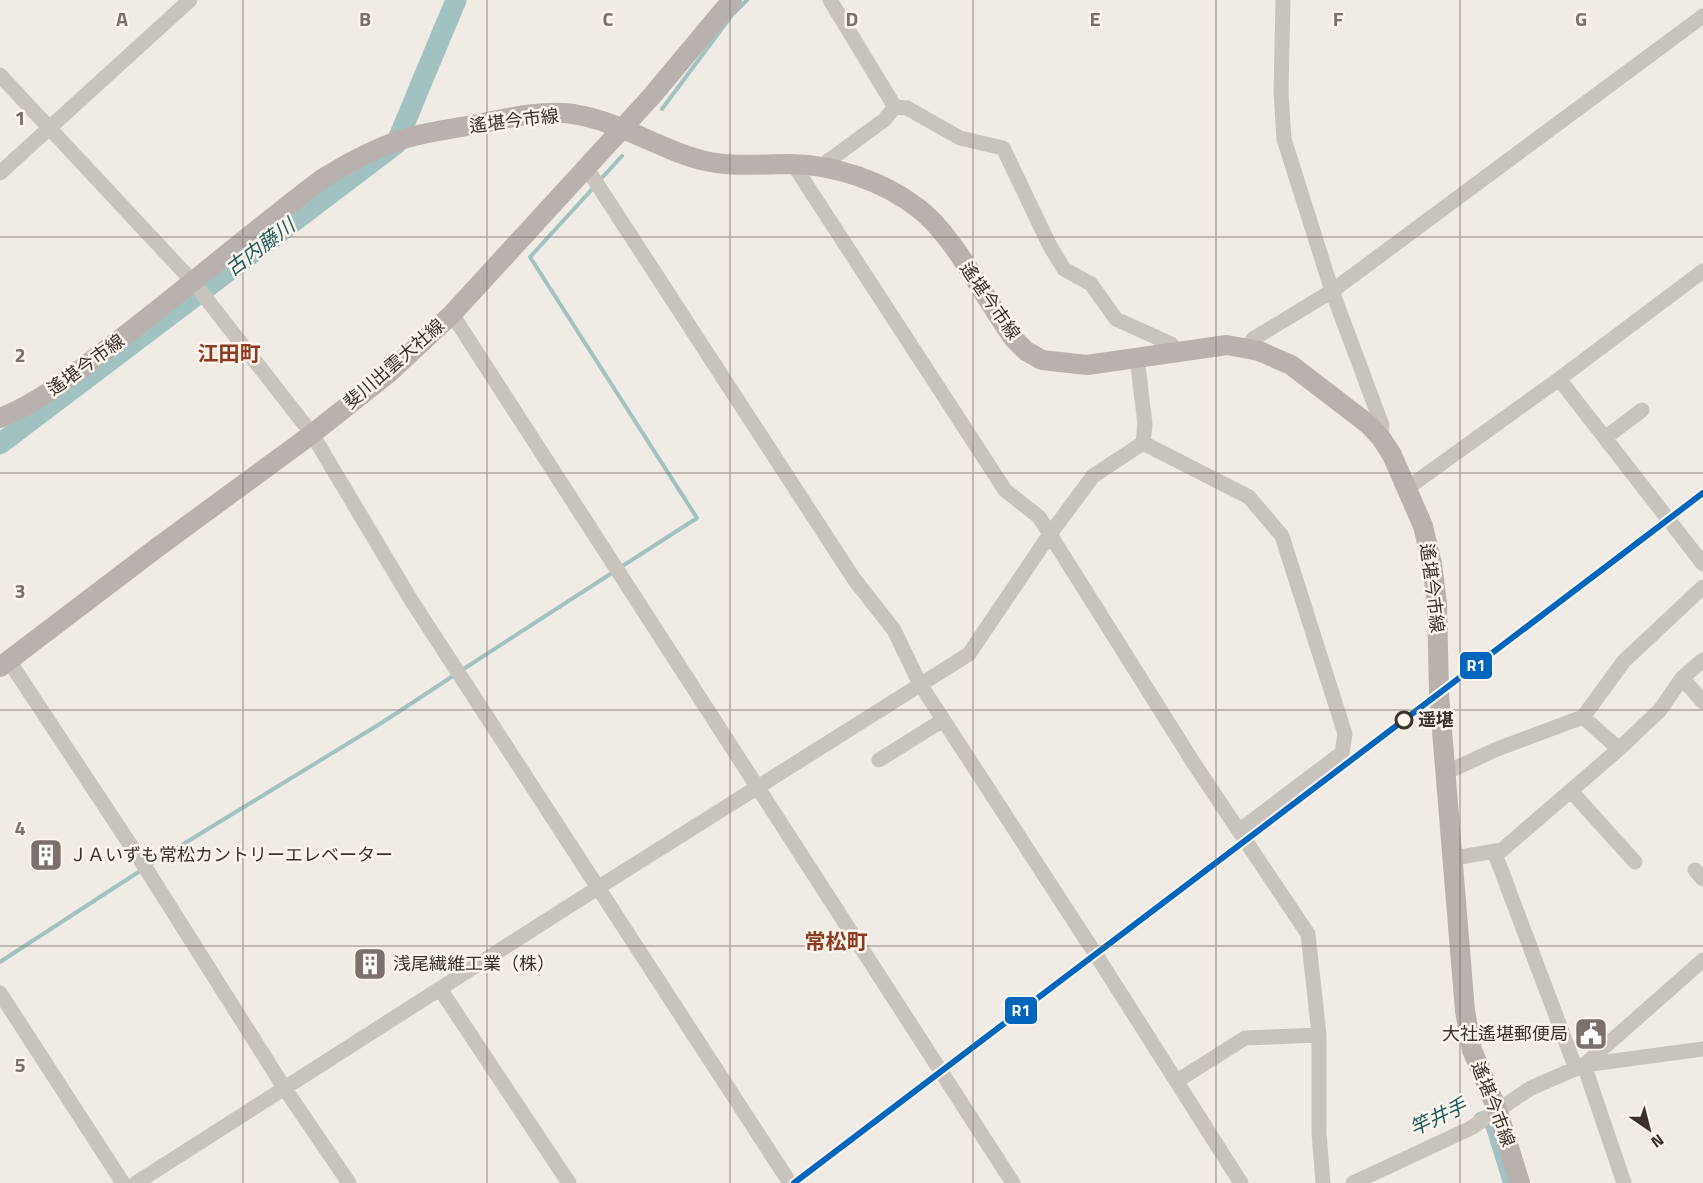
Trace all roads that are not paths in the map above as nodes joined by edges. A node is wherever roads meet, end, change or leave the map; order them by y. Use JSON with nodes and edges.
{"nodes":[{"id":1,"x":190,"y":0,"type":"edge"},
{"id":2,"x":732,"y":0,"type":"edge"},
{"id":3,"x":830,"y":0,"type":"edge"},
{"id":4,"x":1283,"y":0,"type":"edge"},
{"id":5,"x":1703,"y":16,"type":"edge"},
{"id":6,"x":0,"y":75,"type":"edge"},
{"id":7,"x":895,"y":107,"type":"junction"},
{"id":8,"x":48,"y":127,"type":"junction"},
{"id":9,"x":622,"y":128,"type":"junction"},
{"id":10,"x":793,"y":164,"type":"junction"},
{"id":11,"x":586,"y":166,"type":"junction"},
{"id":12,"x":820,"y":166,"type":"junction"},
{"id":13,"x":0,"y":172,"type":"edge"},
{"id":14,"x":1703,"y":271,"type":"edge"},
{"id":15,"x":194,"y":283,"type":"junction"},
{"id":16,"x":1332,"y":291,"type":"junction"},
{"id":17,"x":452,"y":314,"type":"junction"},
{"id":18,"x":1248,"y":348,"type":"junction"},
{"id":19,"x":1177,"y":351,"type":"junction"},
{"id":20,"x":1137,"y":358,"type":"junction"},
{"id":21,"x":1559,"y":379,"type":"junction"},
{"id":22,"x":1642,"y":410,"type":"dead end"},
{"id":23,"x":0,"y":418,"type":"edge"},
{"id":24,"x":312,"y":434,"type":"junction"},
{"id":25,"x":1381,"y":438,"type":"junction"},
{"id":26,"x":1605,"y":438,"type":"junction"},
{"id":27,"x":1143,"y":443,"type":"junction"},
{"id":28,"x":1406,"y":489,"type":"junction"},
{"id":29,"x":1050,"y":534,"type":"junction"},
{"id":30,"x":1703,"y":564,"type":"edge"},
{"id":31,"x":1703,"y":587,"type":"edge"},
{"id":32,"x":1703,"y":660,"type":"edge"},
{"id":33,"x":4,"y":664,"type":"edge"},
{"id":34,"x":1682,"y":678,"type":"junction"},
{"id":35,"x":920,"y":684,"type":"junction"},
{"id":36,"x":1703,"y":702,"type":"edge"},
{"id":37,"x":1583,"y":717,"type":"junction"},
{"id":38,"x":943,"y":720,"type":"junction"},
{"id":39,"x":1619,"y":749,"type":"junction"},
{"id":40,"x":879,"y":760,"type":"dead end"},
{"id":41,"x":1445,"y":773,"type":"junction"},
{"id":42,"x":757,"y":787,"type":"junction"},
{"id":43,"x":1571,"y":791,"type":"junction"},
{"id":44,"x":1239,"y":831,"type":"junction"},
{"id":45,"x":1494,"y":851,"type":"junction"},
{"id":46,"x":1454,"y":858,"type":"junction"},
{"id":47,"x":1635,"y":862,"type":"dead end"},
{"id":48,"x":599,"y":887,"type":"junction"},
{"id":49,"x":1703,"y":960,"type":"edge"},
{"id":50,"x":440,"y":989,"type":"junction"},
{"id":51,"x":0,"y":993,"type":"edge"},
{"id":52,"x":1319,"y":1035,"type":"junction"},
{"id":53,"x":1703,"y":1049,"type":"edge"},
{"id":54,"x":1580,"y":1067,"type":"junction"},
{"id":55,"x":1177,"y":1081,"type":"junction"},
{"id":56,"x":285,"y":1089,"type":"junction"},
{"id":57,"x":1497,"y":1109,"type":"junction"},
{"id":58,"x":123,"y":1183,"type":"edge"},
{"id":59,"x":136,"y":1183,"type":"edge"},
{"id":60,"x":349,"y":1183,"type":"edge"},
{"id":61,"x":569,"y":1183,"type":"edge"},
{"id":62,"x":790,"y":1183,"type":"edge"},
{"id":63,"x":1013,"y":1183,"type":"edge"},
{"id":64,"x":1241,"y":1183,"type":"edge"},
{"id":65,"x":1323,"y":1183,"type":"edge"},
{"id":66,"x":1353,"y":1183,"type":"edge"},
{"id":67,"x":1520,"y":1183,"type":"edge"},
{"id":68,"x":1624,"y":1183,"type":"edge"}],
"edges":[{"from":1,"to":8,"type":"street"},
{"from":2,"to":9,"type":"main road","name":"斐川出雲大社線"},
{"from":3,"to":7,"type":"street"},
{"from":4,"to":16,"type":"street"},
{"from":5,"to":16,"type":"street"},
{"from":6,"to":8,"type":"street"},
{"from":7,"to":12,"type":"street"},
{"from":7,"to":19,"type":"street"},
{"from":8,"to":13,"type":"street"},
{"from":8,"to":15,"type":"street"},
{"from":9,"to":10,"type":"main road","name":"遙堪今市線"},
{"from":9,"to":11,"type":"main road","name":"斐川出雲大社線"},
{"from":9,"to":15,"type":"main road","name":"遙堪今市線"},
{"from":10,"to":12,"type":"main road","name":"遙堪今市線"},
{"from":10,"to":29,"type":"street"},
{"from":11,"to":17,"type":"main road","name":"斐川出雲大社線"},
{"from":11,"to":35,"type":"street"},
{"from":12,"to":20,"type":"main road","name":"遙堪今市線"},
{"from":14,"to":21,"type":"street"},
{"from":15,"to":23,"type":"main road","name":"遙堪今市線"},
{"from":15,"to":24,"type":"street"},
{"from":16,"to":18,"type":"street"},
{"from":16,"to":25,"type":"street"},
{"from":17,"to":24,"type":"main road","name":"斐川出雲大社線"},
{"from":17,"to":42,"type":"street"},
{"from":18,"to":19,"type":"main road","name":"遙堪今市線"},
{"from":18,"to":25,"type":"main road","name":"遙堪今市線"},
{"from":19,"to":20,"type":"main road","name":"遙堪今市線"},
{"from":20,"to":27,"type":"street"},
{"from":21,"to":26,"type":"street"},
{"from":21,"to":28,"type":"street"},
{"from":22,"to":26,"type":"street"},
{"from":24,"to":33,"type":"main road","name":"斐川出雲大社線"},
{"from":24,"to":48,"type":"street"},
{"from":25,"to":28,"type":"main road","name":"遙堪今市線"},
{"from":26,"to":30,"type":"street"},
{"from":27,"to":29,"type":"street"},
{"from":27,"to":44,"type":"street"},
{"from":28,"to":41,"type":"main road","name":"遙堪今市線"},
{"from":29,"to":35,"type":"street"},
{"from":29,"to":44,"type":"street"},
{"from":31,"to":37,"type":"street"},
{"from":32,"to":34,"type":"street"},
{"from":33,"to":56,"type":"street"},
{"from":34,"to":36,"type":"street"},
{"from":34,"to":39,"type":"street"},
{"from":35,"to":38,"type":"street"},
{"from":35,"to":42,"type":"street"},
{"from":37,"to":39,"type":"street"},
{"from":37,"to":41,"type":"street"},
{"from":38,"to":40,"type":"street"},
{"from":38,"to":55,"type":"street"},
{"from":39,"to":43,"type":"street"},
{"from":41,"to":46,"type":"main road","name":"遙堪今市線"},
{"from":42,"to":48,"type":"street"},
{"from":42,"to":63,"type":"street"},
{"from":43,"to":45,"type":"street"},
{"from":43,"to":47,"type":"street"},
{"from":44,"to":52,"type":"street"},
{"from":45,"to":46,"type":"street"},
{"from":45,"to":54,"type":"street"},
{"from":46,"to":57,"type":"main road","name":"遙堪今市線"},
{"from":48,"to":50,"type":"street"},
{"from":48,"to":62,"type":"street"},
{"from":49,"to":54,"type":"street"},
{"from":50,"to":56,"type":"street"},
{"from":50,"to":61,"type":"street"},
{"from":51,"to":58,"type":"street"},
{"from":52,"to":55,"type":"street"},
{"from":52,"to":65,"type":"street"},
{"from":53,"to":54,"type":"street"},
{"from":54,"to":57,"type":"street"},
{"from":54,"to":68,"type":"street"},
{"from":55,"to":64,"type":"street"},
{"from":56,"to":59,"type":"street"},
{"from":56,"to":60,"type":"street"},
{"from":57,"to":66,"type":"street"},
{"from":57,"to":67,"type":"main road","name":"遙堪今市線"}]}
